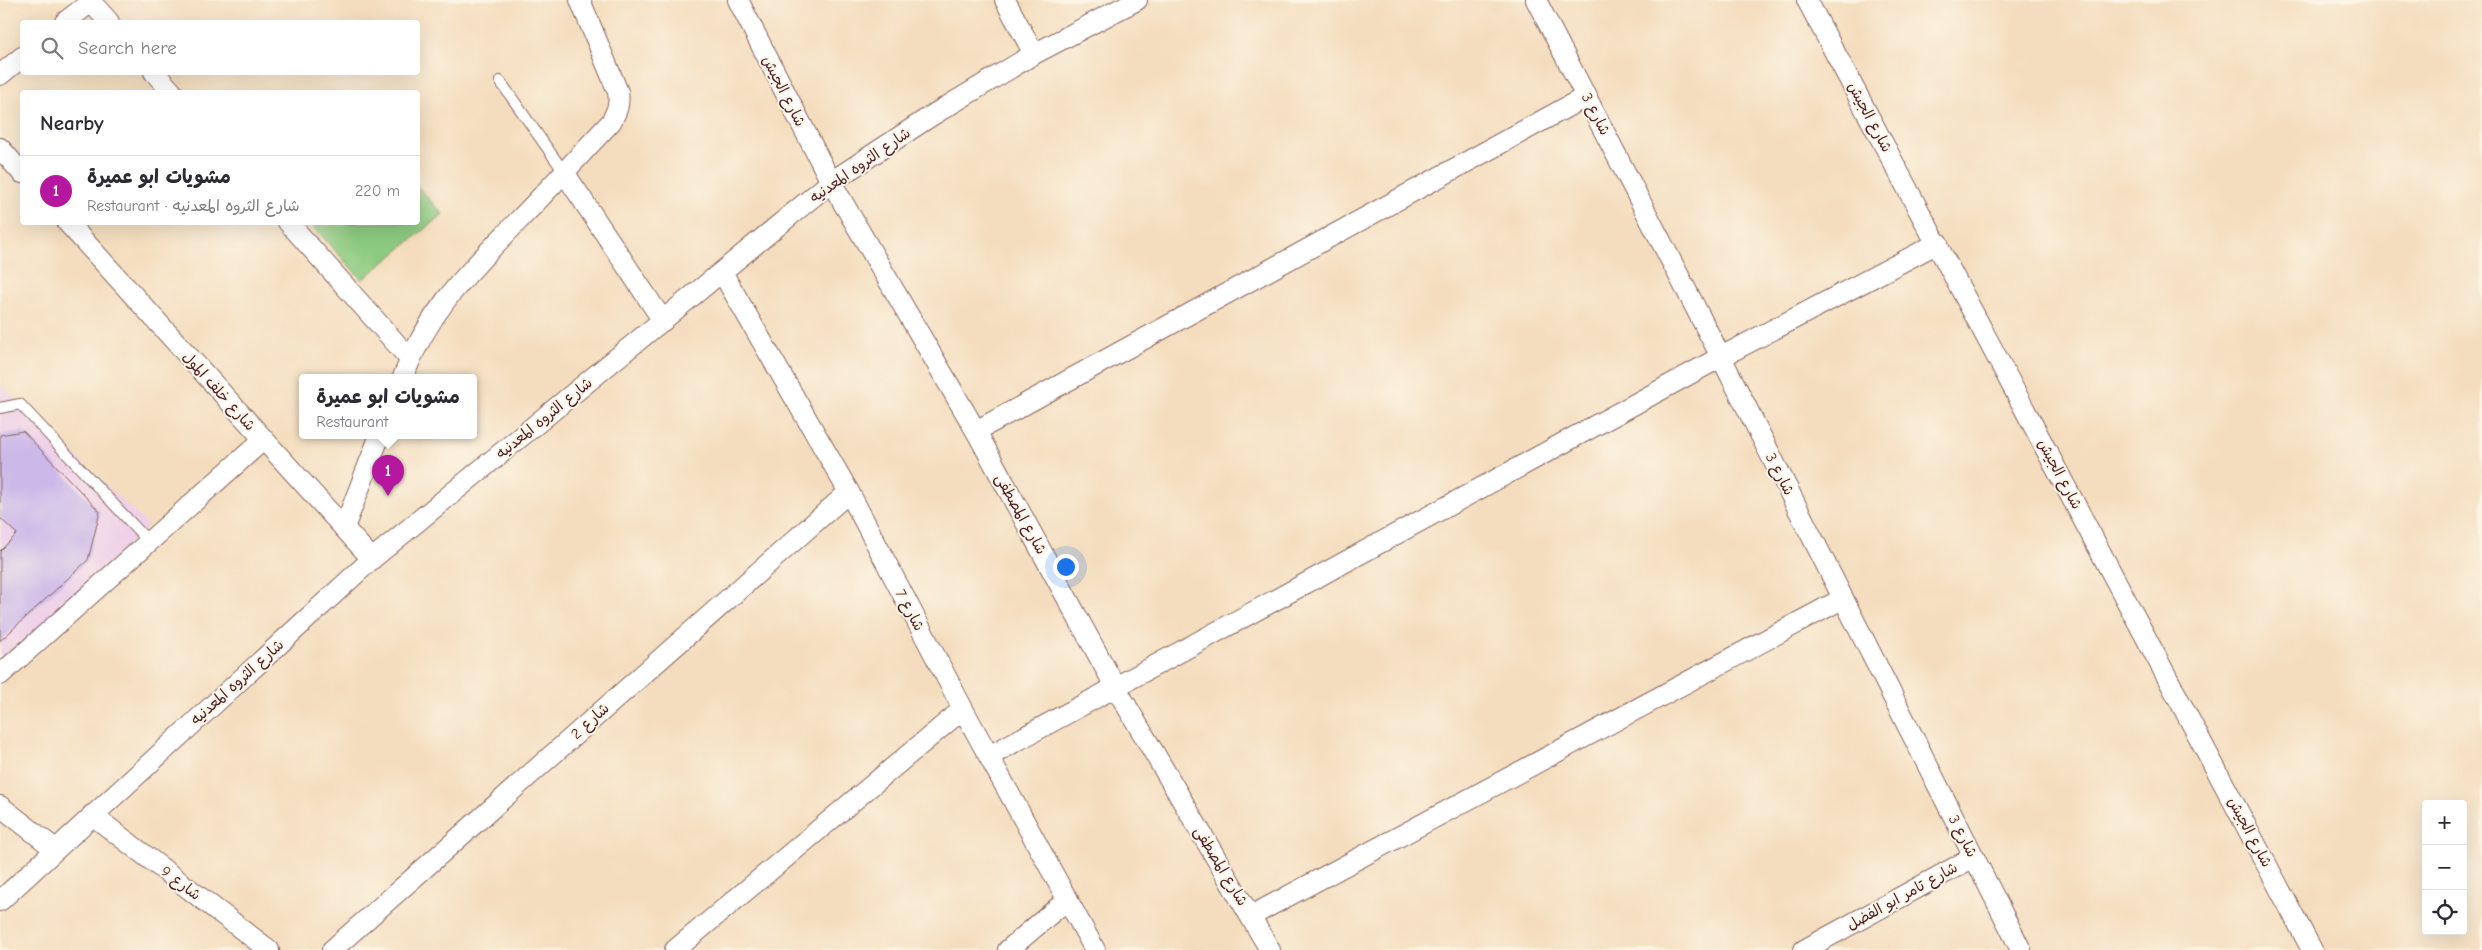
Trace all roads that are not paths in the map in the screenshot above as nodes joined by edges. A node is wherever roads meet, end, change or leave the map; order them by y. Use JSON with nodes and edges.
{"nodes":[{"id":1,"x":580,"y":0,"type":"edge"},
{"id":2,"x":738,"y":0,"type":"edge"},
{"id":3,"x":1005,"y":0,"type":"edge"},
{"id":4,"x":1137,"y":0,"type":"edge"},
{"id":5,"x":1536,"y":0,"type":"edge"},
{"id":6,"x":1807,"y":0,"type":"edge"},
{"id":7,"x":91,"y":1,"type":"edge"},
{"id":8,"x":67,"y":20,"type":"edge"},
{"id":9,"x":107,"y":20,"type":"edge"},
{"id":10,"x":1034,"y":54,"type":"junction"},
{"id":11,"x":20,"y":59,"type":"edge"},
{"id":12,"x":0,"y":75,"type":"edge"},
{"id":13,"x":157,"y":75,"type":"edge"},
{"id":14,"x":500,"y":81,"type":"dead end"},
{"id":15,"x":170,"y":90,"type":"edge"},
{"id":16,"x":1587,"y":96,"type":"junction"},
{"id":17,"x":0,"y":148,"type":"edge"},
{"id":18,"x":20,"y":171,"type":"edge"},
{"id":19,"x":564,"y":172,"type":"junction"},
{"id":20,"x":831,"y":182,"type":"junction"},
{"id":21,"x":70,"y":225,"type":"edge"},
{"id":22,"x":290,"y":225,"type":"edge"},
{"id":23,"x":1938,"y":244,"type":"junction"},
{"id":24,"x":722,"y":272,"type":"junction"},
{"id":25,"x":663,"y":321,"type":"junction"},
{"id":26,"x":1721,"y":357,"type":"junction"},
{"id":27,"x":406,"y":368,"type":"edge"},
{"id":28,"x":0,"y":408,"type":"edge"},
{"id":29,"x":976,"y":431,"type":"junction"},
{"id":30,"x":378,"y":439,"type":"edge"},
{"id":31,"x":264,"y":440,"type":"junction"},
{"id":32,"x":849,"y":492,"type":"junction"},
{"id":33,"x":344,"y":528,"type":"junction"},
{"id":34,"x":149,"y":542,"type":"junction"},
{"id":35,"x":372,"y":559,"type":"junction"},
{"id":36,"x":1842,"y":599,"type":"junction"},
{"id":37,"x":0,"y":675,"type":"edge"},
{"id":38,"x":1116,"y":688,"type":"junction"},
{"id":39,"x":963,"y":709,"type":"junction"},
{"id":40,"x":988,"y":756,"type":"junction"},
{"id":41,"x":0,"y":806,"type":"edge"},
{"id":42,"x":92,"y":815,"type":"junction"},
{"id":43,"x":55,"y":849,"type":"junction"},
{"id":44,"x":1974,"y":857,"type":"junction"},
{"id":45,"x":1068,"y":899,"type":"junction"},
{"id":46,"x":0,"y":901,"type":"edge"},
{"id":47,"x":1252,"y":916,"type":"junction"},
{"id":48,"x":269,"y":950,"type":"edge"},
{"id":49,"x":332,"y":950,"type":"edge"},
{"id":50,"x":675,"y":950,"type":"edge"},
{"id":51,"x":1008,"y":950,"type":"edge"},
{"id":52,"x":1095,"y":950,"type":"edge"},
{"id":53,"x":1270,"y":950,"type":"edge"},
{"id":54,"x":1804,"y":950,"type":"edge"},
{"id":55,"x":2021,"y":950,"type":"edge"},
{"id":56,"x":2312,"y":950,"type":"edge"}],
"edges":[{"from":1,"to":19,"type":"street"},
{"from":2,"to":20,"type":"street","name":"شارع الجيش"},
{"from":3,"to":10,"type":"street"},
{"from":4,"to":10,"type":"street","name":"شارع الثروه المعدنيه"},
{"from":5,"to":16,"type":"street","name":"شارع 3"},
{"from":6,"to":23,"type":"street","name":"شارع الجيش"},
{"from":7,"to":8,"type":"street"},
{"from":7,"to":9,"type":"street"},
{"from":10,"to":20,"type":"street","name":"شارع الثروه المعدنيه"},
{"from":11,"to":12,"type":"street"},
{"from":13,"to":15,"type":"street"},
{"from":14,"to":19,"type":"lane"},
{"from":16,"to":26,"type":"street","name":"شارع 3"},
{"from":16,"to":29,"type":"street"},
{"from":17,"to":18,"type":"street"},
{"from":19,"to":25,"type":"street"},
{"from":19,"to":27,"type":"street"},
{"from":20,"to":24,"type":"street","name":"شارع الثروه المعدنيه"},
{"from":20,"to":29,"type":"street","name":"شارع المصطفى"},
{"from":21,"to":31,"type":"street","name":"شارع خلف المول"},
{"from":22,"to":27,"type":"street"},
{"from":23,"to":26,"type":"street"},
{"from":23,"to":56,"type":"street","name":"شارع الجيش"},
{"from":24,"to":25,"type":"street","name":"شارع الثروه المعدنيه"},
{"from":24,"to":32,"type":"street","name":"شارع 7"},
{"from":25,"to":35,"type":"street","name":"شارع الثروه المعدنيه"},
{"from":26,"to":36,"type":"street","name":"شارع 3"},
{"from":26,"to":38,"type":"street"},
{"from":28,"to":34,"type":"lane"},
{"from":29,"to":38,"type":"street","name":"شارع المصطفى"},
{"from":30,"to":33,"type":"street"},
{"from":31,"to":33,"type":"street","name":"شارع خلف المول"},
{"from":31,"to":34,"type":"street"},
{"from":32,"to":39,"type":"street","name":"شارع 7"},
{"from":32,"to":49,"type":"street","name":"شارع 2"},
{"from":33,"to":35,"type":"street","name":"شارع خلف المول"},
{"from":34,"to":37,"type":"street"},
{"from":35,"to":42,"type":"street","name":"شارع الثروه المعدنيه"},
{"from":36,"to":44,"type":"street","name":"شارع 3"},
{"from":36,"to":47,"type":"street"},
{"from":38,"to":40,"type":"street"},
{"from":38,"to":47,"type":"street","name":"شارع المصطفى"},
{"from":39,"to":40,"type":"street","name":"شارع 7"},
{"from":39,"to":50,"type":"street"},
{"from":40,"to":45,"type":"street","name":"شارع 7"},
{"from":41,"to":43,"type":"street"},
{"from":42,"to":43,"type":"street","name":"شارع الثروه المعدنيه"},
{"from":42,"to":48,"type":"street","name":"شارع 9"},
{"from":43,"to":46,"type":"street","name":"شارع الثروه المعدنيه"},
{"from":44,"to":54,"type":"street","name":"شارع تامر ابو الفضل"},
{"from":44,"to":55,"type":"street","name":"شارع 3"},
{"from":45,"to":51,"type":"street"},
{"from":45,"to":52,"type":"street","name":"شارع 7"},
{"from":47,"to":53,"type":"street","name":"شارع المصطفى"}]}
